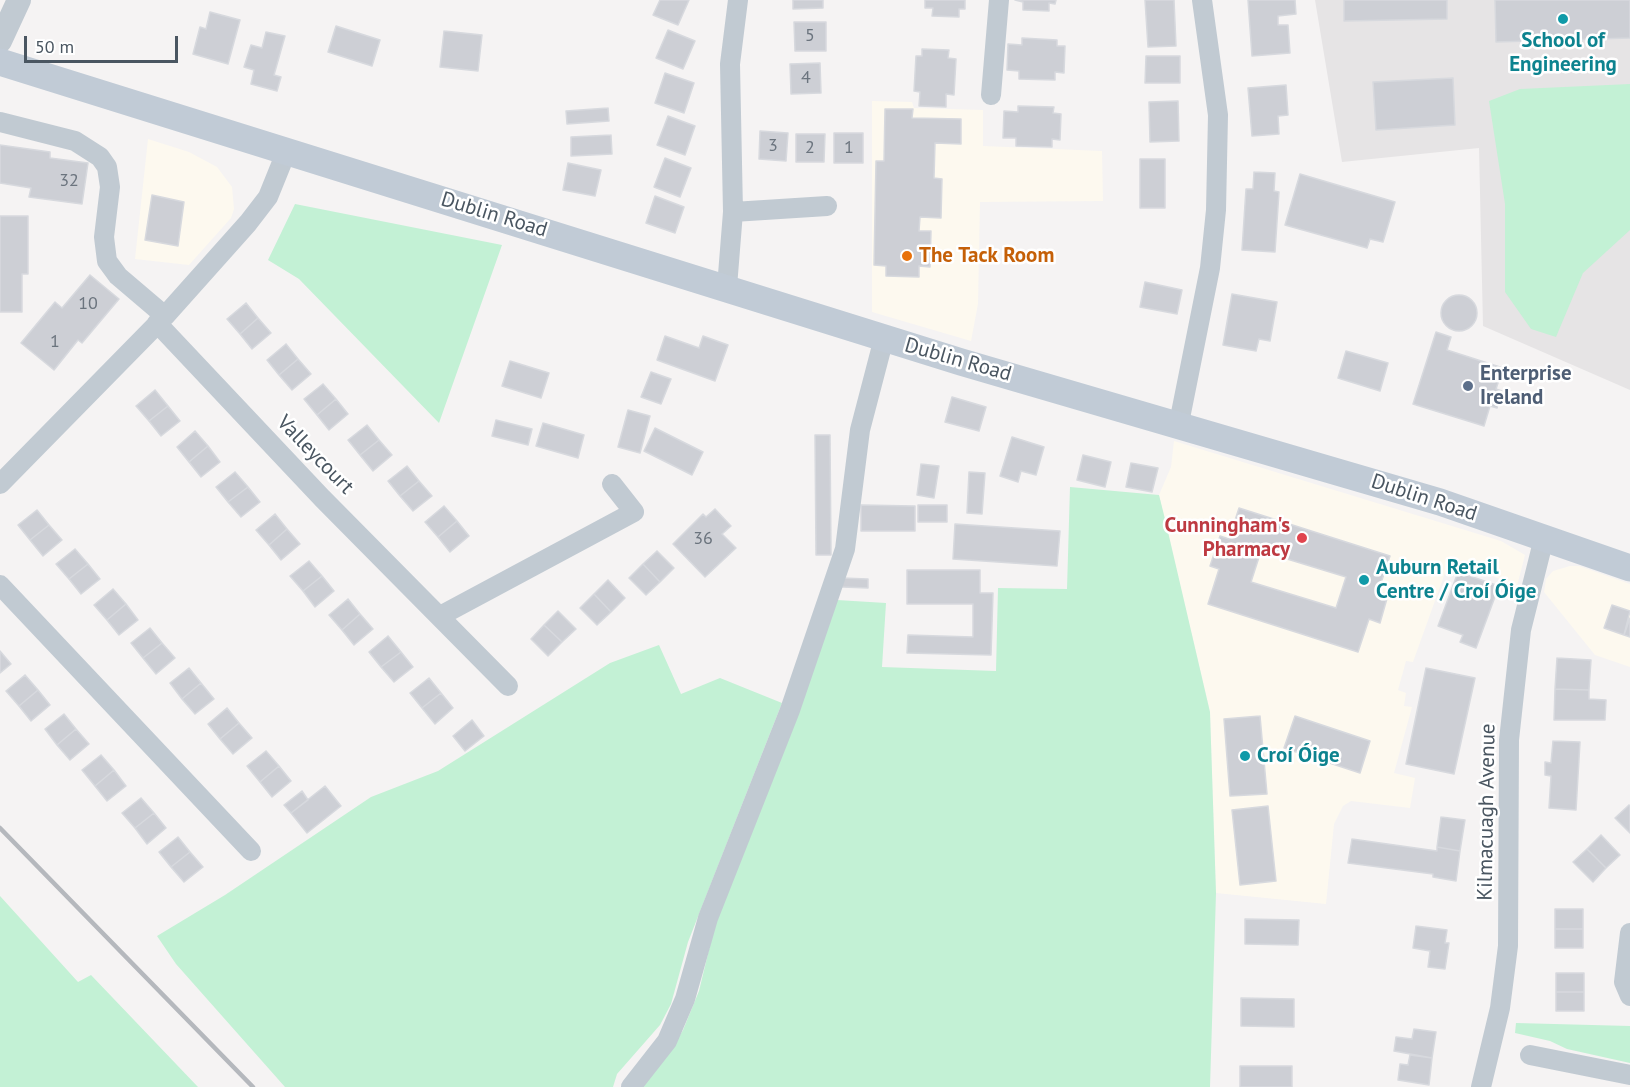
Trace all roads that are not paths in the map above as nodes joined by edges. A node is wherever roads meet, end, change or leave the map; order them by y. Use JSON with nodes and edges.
{"nodes":[{"id":1,"x":19,"y":0,"type":"edge"},
{"id":2,"x":738,"y":0,"type":"edge"},
{"id":3,"x":999,"y":0,"type":"edge"},
{"id":4,"x":1202,"y":0,"type":"edge"},
{"id":5,"x":0,"y":41,"type":"edge"},
{"id":6,"x":0,"y":62,"type":"edge"},
{"id":7,"x":991,"y":95,"type":"dead end"},
{"id":8,"x":0,"y":122,"type":"edge"},
{"id":9,"x":287,"y":150,"type":"junction"},
{"id":10,"x":827,"y":206,"type":"dead end"},
{"id":11,"x":733,"y":212,"type":"junction"},
{"id":12,"x":727,"y":287,"type":"junction"},
{"id":13,"x":161,"y":320,"type":"junction"},
{"id":14,"x":884,"y":338,"type":"junction"},
{"id":15,"x":1179,"y":423,"type":"junction"},
{"id":16,"x":0,"y":483,"type":"edge"},
{"id":17,"x":612,"y":484,"type":"dead end"},
{"id":18,"x":1544,"y":538,"type":"junction"},
{"id":19,"x":1630,"y":568,"type":"edge"},
{"id":20,"x":0,"y":585,"type":"edge"},
{"id":21,"x":440,"y":616,"type":"junction"},
{"id":22,"x":508,"y":686,"type":"dead end"},
{"id":23,"x":250,"y":850,"type":"dead end"},
{"id":24,"x":1630,"y":933,"type":"edge"},
{"id":25,"x":1630,"y":996,"type":"edge"},
{"id":26,"x":1530,"y":1055,"type":"dead end"},
{"id":27,"x":1623,"y":1078,"type":"edge"},
{"id":28,"x":631,"y":1087,"type":"edge"},
{"id":29,"x":1481,"y":1087,"type":"edge"}],
"edges":[{"from":1,"to":5,"type":"street"},
{"from":2,"to":11,"type":"street"},
{"from":3,"to":7,"type":"street"},
{"from":4,"to":15,"type":"street"},
{"from":6,"to":9,"type":"main road","name":"Dublin Road"},
{"from":8,"to":13,"type":"street","name":"Valleycourt"},
{"from":9,"to":12,"type":"main road","name":"Dublin Road"},
{"from":9,"to":13,"type":"street"},
{"from":10,"to":11,"type":"street"},
{"from":11,"to":12,"type":"street"},
{"from":12,"to":14,"type":"main road","name":"Dublin Road"},
{"from":13,"to":16,"type":"street"},
{"from":13,"to":21,"type":"street","name":"Valleycourt"},
{"from":14,"to":15,"type":"main road","name":"Dublin Road"},
{"from":14,"to":28,"type":"street"},
{"from":15,"to":18,"type":"main road","name":"Dublin Road"},
{"from":17,"to":21,"type":"street"},
{"from":18,"to":19,"type":"main road","name":"Dublin Road"},
{"from":18,"to":29,"type":"street","name":"Kilmacuagh Avenue"},
{"from":20,"to":23,"type":"street"},
{"from":21,"to":22,"type":"street","name":"Valleycourt"},
{"from":24,"to":25,"type":"street"},
{"from":26,"to":27,"type":"street"}]}
